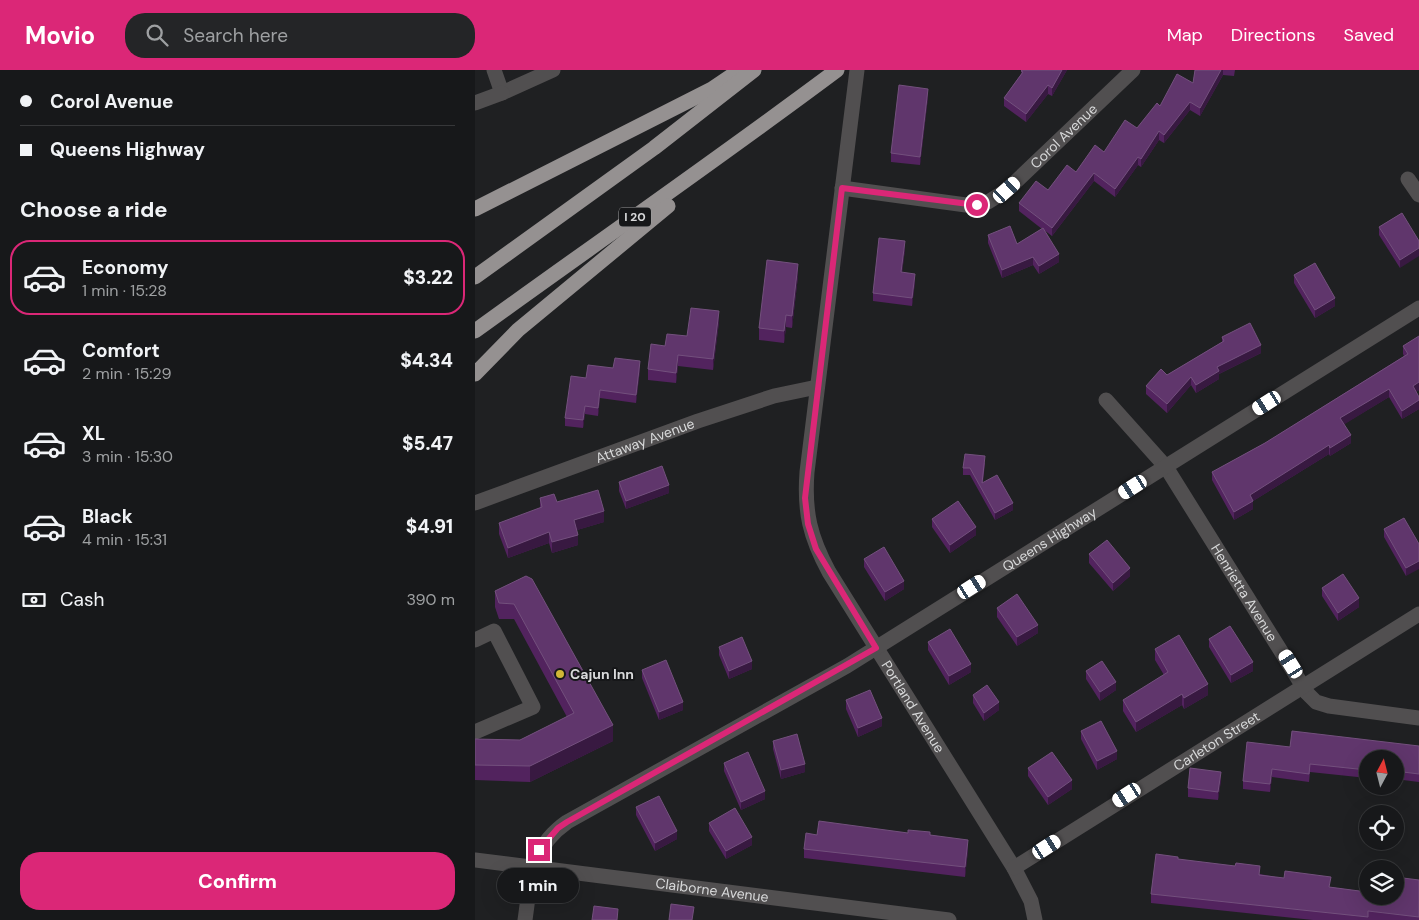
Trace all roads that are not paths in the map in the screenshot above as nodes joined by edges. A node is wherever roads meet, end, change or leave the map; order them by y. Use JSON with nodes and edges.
{"nodes":[{"id":1,"x":494,"y":70,"type":"edge"},
{"id":2,"x":553,"y":70,"type":"edge"},
{"id":3,"x":740,"y":70,"type":"edge"},
{"id":4,"x":754,"y":70,"type":"edge"},
{"id":5,"x":837,"y":70,"type":"edge"},
{"id":6,"x":857,"y":70,"type":"edge"},
{"id":7,"x":1133,"y":70,"type":"edge"},
{"id":8,"x":502,"y":93,"type":"junction"},
{"id":9,"x":794,"y":102,"type":"junction"},
{"id":10,"x":475,"y":103,"type":"edge"},
{"id":11,"x":1408,"y":179,"type":"dead end"},
{"id":12,"x":842,"y":188,"type":"junction"},
{"id":13,"x":1419,"y":194,"type":"edge"},
{"id":14,"x":475,"y":209,"type":"edge"},
{"id":15,"x":475,"y":277,"type":"edge"},
{"id":16,"x":1419,"y":308,"type":"edge"},
{"id":17,"x":475,"y":331,"type":"edge"},
{"id":18,"x":475,"y":374,"type":"edge"},
{"id":19,"x":817,"y":387,"type":"junction"},
{"id":20,"x":1106,"y":400,"type":"dead end"},
{"id":21,"x":1165,"y":467,"type":"junction"},
{"id":22,"x":475,"y":503,"type":"edge"},
{"id":23,"x":1419,"y":614,"type":"edge"},
{"id":24,"x":475,"y":640,"type":"edge"},
{"id":25,"x":876,"y":648,"type":"junction"},
{"id":26,"x":1303,"y":686,"type":"junction"},
{"id":27,"x":1419,"y":718,"type":"edge"},
{"id":28,"x":475,"y":732,"type":"edge"},
{"id":29,"x":475,"y":860,"type":"edge"},
{"id":30,"x":533,"y":867,"type":"junction"},
{"id":31,"x":1014,"y":868,"type":"junction"},
{"id":32,"x":525,"y":920,"type":"edge"},
{"id":33,"x":949,"y":920,"type":"edge"},
{"id":34,"x":1035,"y":920,"type":"edge"}],
"edges":[{"from":1,"to":8,"type":"street"},
{"from":2,"to":8,"type":"street"},
{"from":3,"to":14,"type":"highway"},
{"from":4,"to":15,"type":"highway"},
{"from":5,"to":9,"type":"highway","number":"I 20"},
{"from":6,"to":12,"type":"street","name":"Portland Avenue"},
{"from":7,"to":12,"type":"street","name":"Corol Avenue"},
{"from":8,"to":10,"type":"street"},
{"from":9,"to":17,"type":"highway","number":"I 20"},
{"from":9,"to":18,"type":"highway"},
{"from":11,"to":13,"type":"street"},
{"from":12,"to":19,"type":"street","name":"Portland Avenue"},
{"from":16,"to":21,"type":"street","name":"Queens Highway"},
{"from":19,"to":22,"type":"street","name":"Attaway Avenue"},
{"from":19,"to":25,"type":"street","name":"Portland Avenue"},
{"from":20,"to":21,"type":"street","name":"Henrietta Avenue"},
{"from":21,"to":25,"type":"street","name":"Queens Highway"},
{"from":21,"to":26,"type":"street","name":"Henrietta Avenue"},
{"from":23,"to":26,"type":"street","name":"Carleton Street"},
{"from":24,"to":28,"type":"street"},
{"from":25,"to":30,"type":"street","name":"Queens Highway"},
{"from":25,"to":31,"type":"street","name":"Portland Avenue"},
{"from":26,"to":27,"type":"street","name":"Henrietta Avenue"},
{"from":26,"to":31,"type":"street","name":"Carleton Street"},
{"from":29,"to":30,"type":"street","name":"Claiborne Avenue"},
{"from":30,"to":32,"type":"street","name":"Queens Highway"},
{"from":30,"to":33,"type":"street","name":"Claiborne Avenue"},
{"from":31,"to":34,"type":"street","name":"Portland Avenue"}]}
